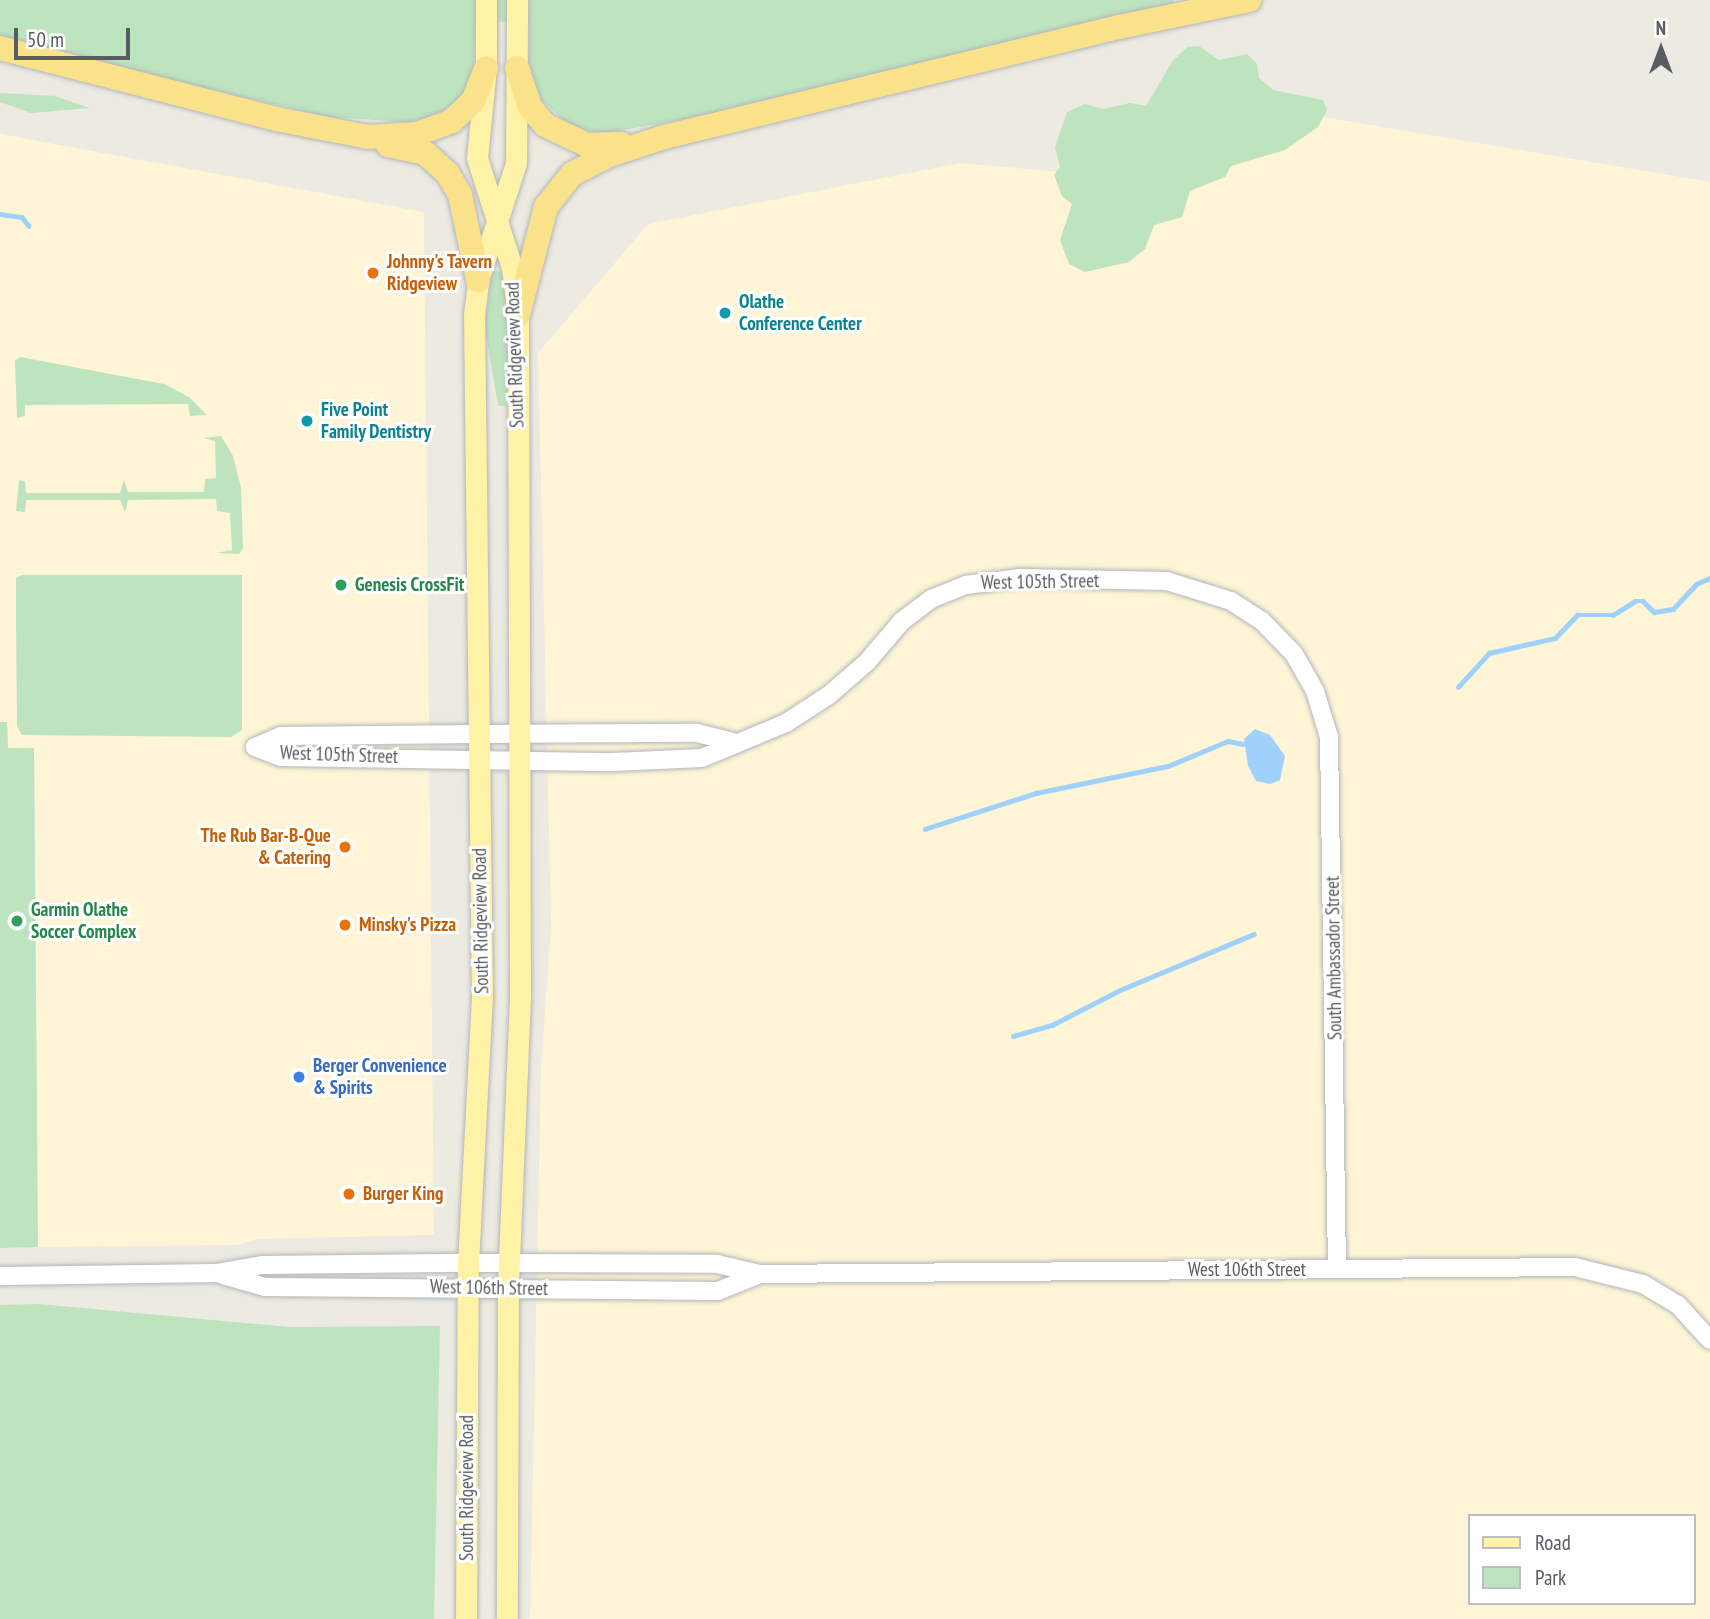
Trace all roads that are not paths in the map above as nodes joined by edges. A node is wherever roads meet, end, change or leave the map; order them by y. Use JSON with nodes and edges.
{"nodes":[{"id":1,"x":486,"y":0,"type":"edge"},
{"id":2,"x":517,"y":0,"type":"edge"},
{"id":3,"x":1249,"y":0,"type":"edge"},
{"id":4,"x":0,"y":48,"type":"edge"},
{"id":5,"x":486,"y":68,"type":"junction"},
{"id":6,"x":516,"y":68,"type":"junction"},
{"id":7,"x":368,"y":137,"type":"junction"},
{"id":8,"x":664,"y":137,"type":"junction"},
{"id":9,"x":496,"y":227,"type":"junction"},
{"id":10,"x":478,"y":280,"type":"junction"},
{"id":11,"x":518,"y":314,"type":"junction"},
{"id":12,"x":1294,"y":654,"type":"joint"},
{"id":13,"x":478,"y":734,"type":"junction"},
{"id":14,"x":520,"y":734,"type":"junction"},
{"id":15,"x":732,"y":742,"type":"junction"},
{"id":16,"x":478,"y":759,"type":"junction"},
{"id":17,"x":520,"y":759,"type":"junction"},
{"id":18,"x":468,"y":1263,"type":"junction"},
{"id":19,"x":508,"y":1263,"type":"junction"},
{"id":20,"x":1338,"y":1269,"type":"junction"},
{"id":21,"x":216,"y":1273,"type":"junction"},
{"id":22,"x":760,"y":1274,"type":"junction"},
{"id":23,"x":0,"y":1276,"type":"edge"},
{"id":24,"x":468,"y":1288,"type":"junction"},
{"id":25,"x":508,"y":1289,"type":"junction"},
{"id":26,"x":1710,"y":1340,"type":"edge"},
{"id":27,"x":467,"y":1619,"type":"edge"},
{"id":28,"x":507,"y":1619,"type":"edge"}],
"edges":[{"from":1,"to":5,"type":"main road","name":"South Ridgeview Road"},
{"from":2,"to":6,"type":"main road","name":"South Ridgeview Road"},
{"from":3,"to":8,"type":"highway"},
{"from":4,"to":7,"type":"highway"},
{"from":5,"to":7,"type":"highway"},
{"from":5,"to":9,"type":"main road","name":"South Ridgeview Road"},
{"from":6,"to":8,"type":"highway"},
{"from":6,"to":9,"type":"main road","name":"South Ridgeview Road"},
{"from":7,"to":10,"type":"highway"},
{"from":8,"to":11,"type":"highway"},
{"from":9,"to":10,"type":"main road","name":"South Ridgeview Road"},
{"from":9,"to":11,"type":"main road","name":"South Ridgeview Road"},
{"from":10,"to":13,"type":"main road","name":"South Ridgeview Road"},
{"from":11,"to":14,"type":"main road","name":"South Ridgeview Road"},
{"from":12,"to":15,"type":"street","name":"West 105th Street"},
{"from":12,"to":20,"type":"street","name":"South Ambassador Street"},
{"from":13,"to":14,"type":"street","name":"West 105th Street"},
{"from":13,"to":16,"type":"main road","name":"South Ridgeview Road"},
{"from":13,"to":16,"type":"street","name":"West 105th Street"},
{"from":14,"to":15,"type":"street","name":"West 105th Street"},
{"from":14,"to":17,"type":"main road","name":"South Ridgeview Road"},
{"from":15,"to":17,"type":"street","name":"West 105th Street"},
{"from":16,"to":17,"type":"street","name":"West 105th Street"},
{"from":16,"to":18,"type":"main road","name":"South Ridgeview Road"},
{"from":17,"to":19,"type":"main road","name":"South Ridgeview Road"},
{"from":18,"to":19,"type":"street","name":"West 106th Street"},
{"from":18,"to":21,"type":"street","name":"West 106th Street"},
{"from":18,"to":24,"type":"main road","name":"South Ridgeview Road"},
{"from":19,"to":22,"type":"street","name":"West 106th Street"},
{"from":19,"to":25,"type":"main road","name":"South Ridgeview Road"},
{"from":20,"to":22,"type":"street","name":"West 106th Street"},
{"from":20,"to":26,"type":"street","name":"West 106th Street"},
{"from":21,"to":23,"type":"street","name":"West 106th Street"},
{"from":21,"to":24,"type":"street","name":"West 106th Street"},
{"from":22,"to":25,"type":"street","name":"West 106th Street"},
{"from":24,"to":25,"type":"street","name":"West 106th Street"},
{"from":24,"to":27,"type":"main road","name":"South Ridgeview Road"},
{"from":25,"to":28,"type":"main road","name":"South Ridgeview Road"}]}
